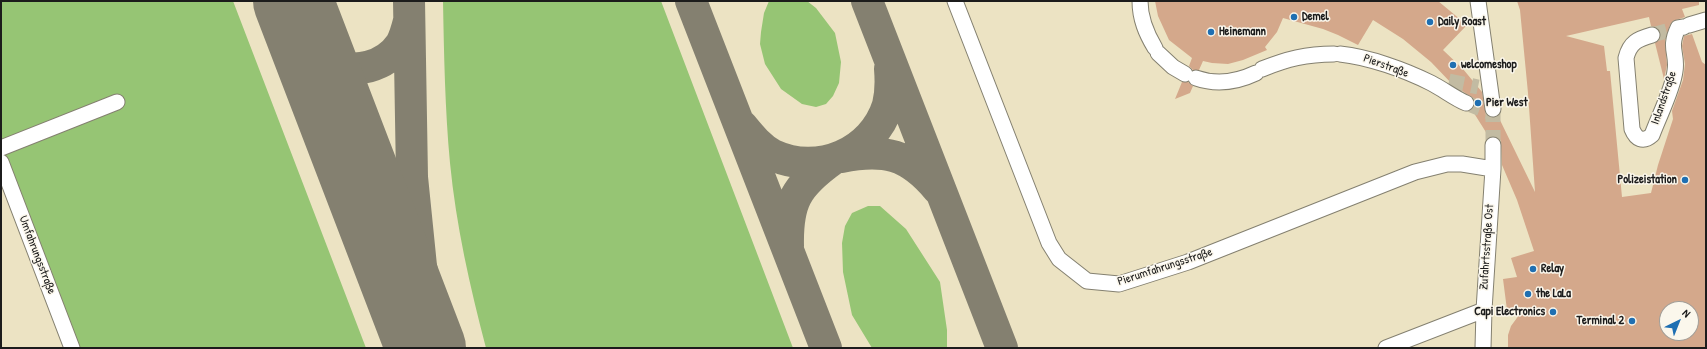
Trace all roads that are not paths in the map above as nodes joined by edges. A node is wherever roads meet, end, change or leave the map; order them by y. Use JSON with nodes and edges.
{"nodes":[{"id":1,"x":955,"y":1,"type":"edge"},
{"id":2,"x":1140,"y":1,"type":"edge"},
{"id":3,"x":1478,"y":1,"type":"edge"},
{"id":4,"x":1706,"y":20,"type":"edge"},
{"id":5,"x":1652,"y":35,"type":"tunnel mouth"},
{"id":6,"x":1449,"y":81,"type":"tunnel mouth"},
{"id":7,"x":1431,"y":83,"type":"junction"},
{"id":8,"x":117,"y":102,"type":"dead end"},
{"id":9,"x":1466,"y":103,"type":"tunnel mouth"},
{"id":10,"x":1493,"y":109,"type":"tunnel mouth"},
{"id":11,"x":1493,"y":145,"type":"tunnel mouth"},
{"id":12,"x":1,"y":148,"type":"edge"},
{"id":13,"x":1,"y":162,"type":"edge"},
{"id":14,"x":1493,"y":169,"type":"junction"},
{"id":15,"x":1484,"y":310,"type":"junction"},
{"id":16,"x":72,"y":348,"type":"edge"},
{"id":17,"x":1386,"y":348,"type":"edge"},
{"id":18,"x":1483,"y":348,"type":"edge"}],
"edges":[{"from":1,"to":14,"type":"lane","name":"Pierumfahrungsstraße"},
{"from":2,"to":7,"type":"lane","name":"Pierstraße"},
{"from":3,"to":10,"type":"lane"},
{"from":4,"to":5,"type":"lane","name":"Inlandstraße"},
{"from":6,"to":7,"type":"lane","name":"Pierstraße"},
{"from":7,"to":9,"type":"lane","name":"Pierstraße"},
{"from":8,"to":12,"type":"lane"},
{"from":11,"to":14,"type":"lane","name":"Zufahrtsstraße Ost"},
{"from":13,"to":16,"type":"lane","name":"Umfahrungsstraße"},
{"from":14,"to":15,"type":"lane","name":"Zufahrtsstraße Ost"},
{"from":15,"to":17,"type":"lane"},
{"from":15,"to":18,"type":"lane","name":"Zufahrtsstraße Ost"}]}
